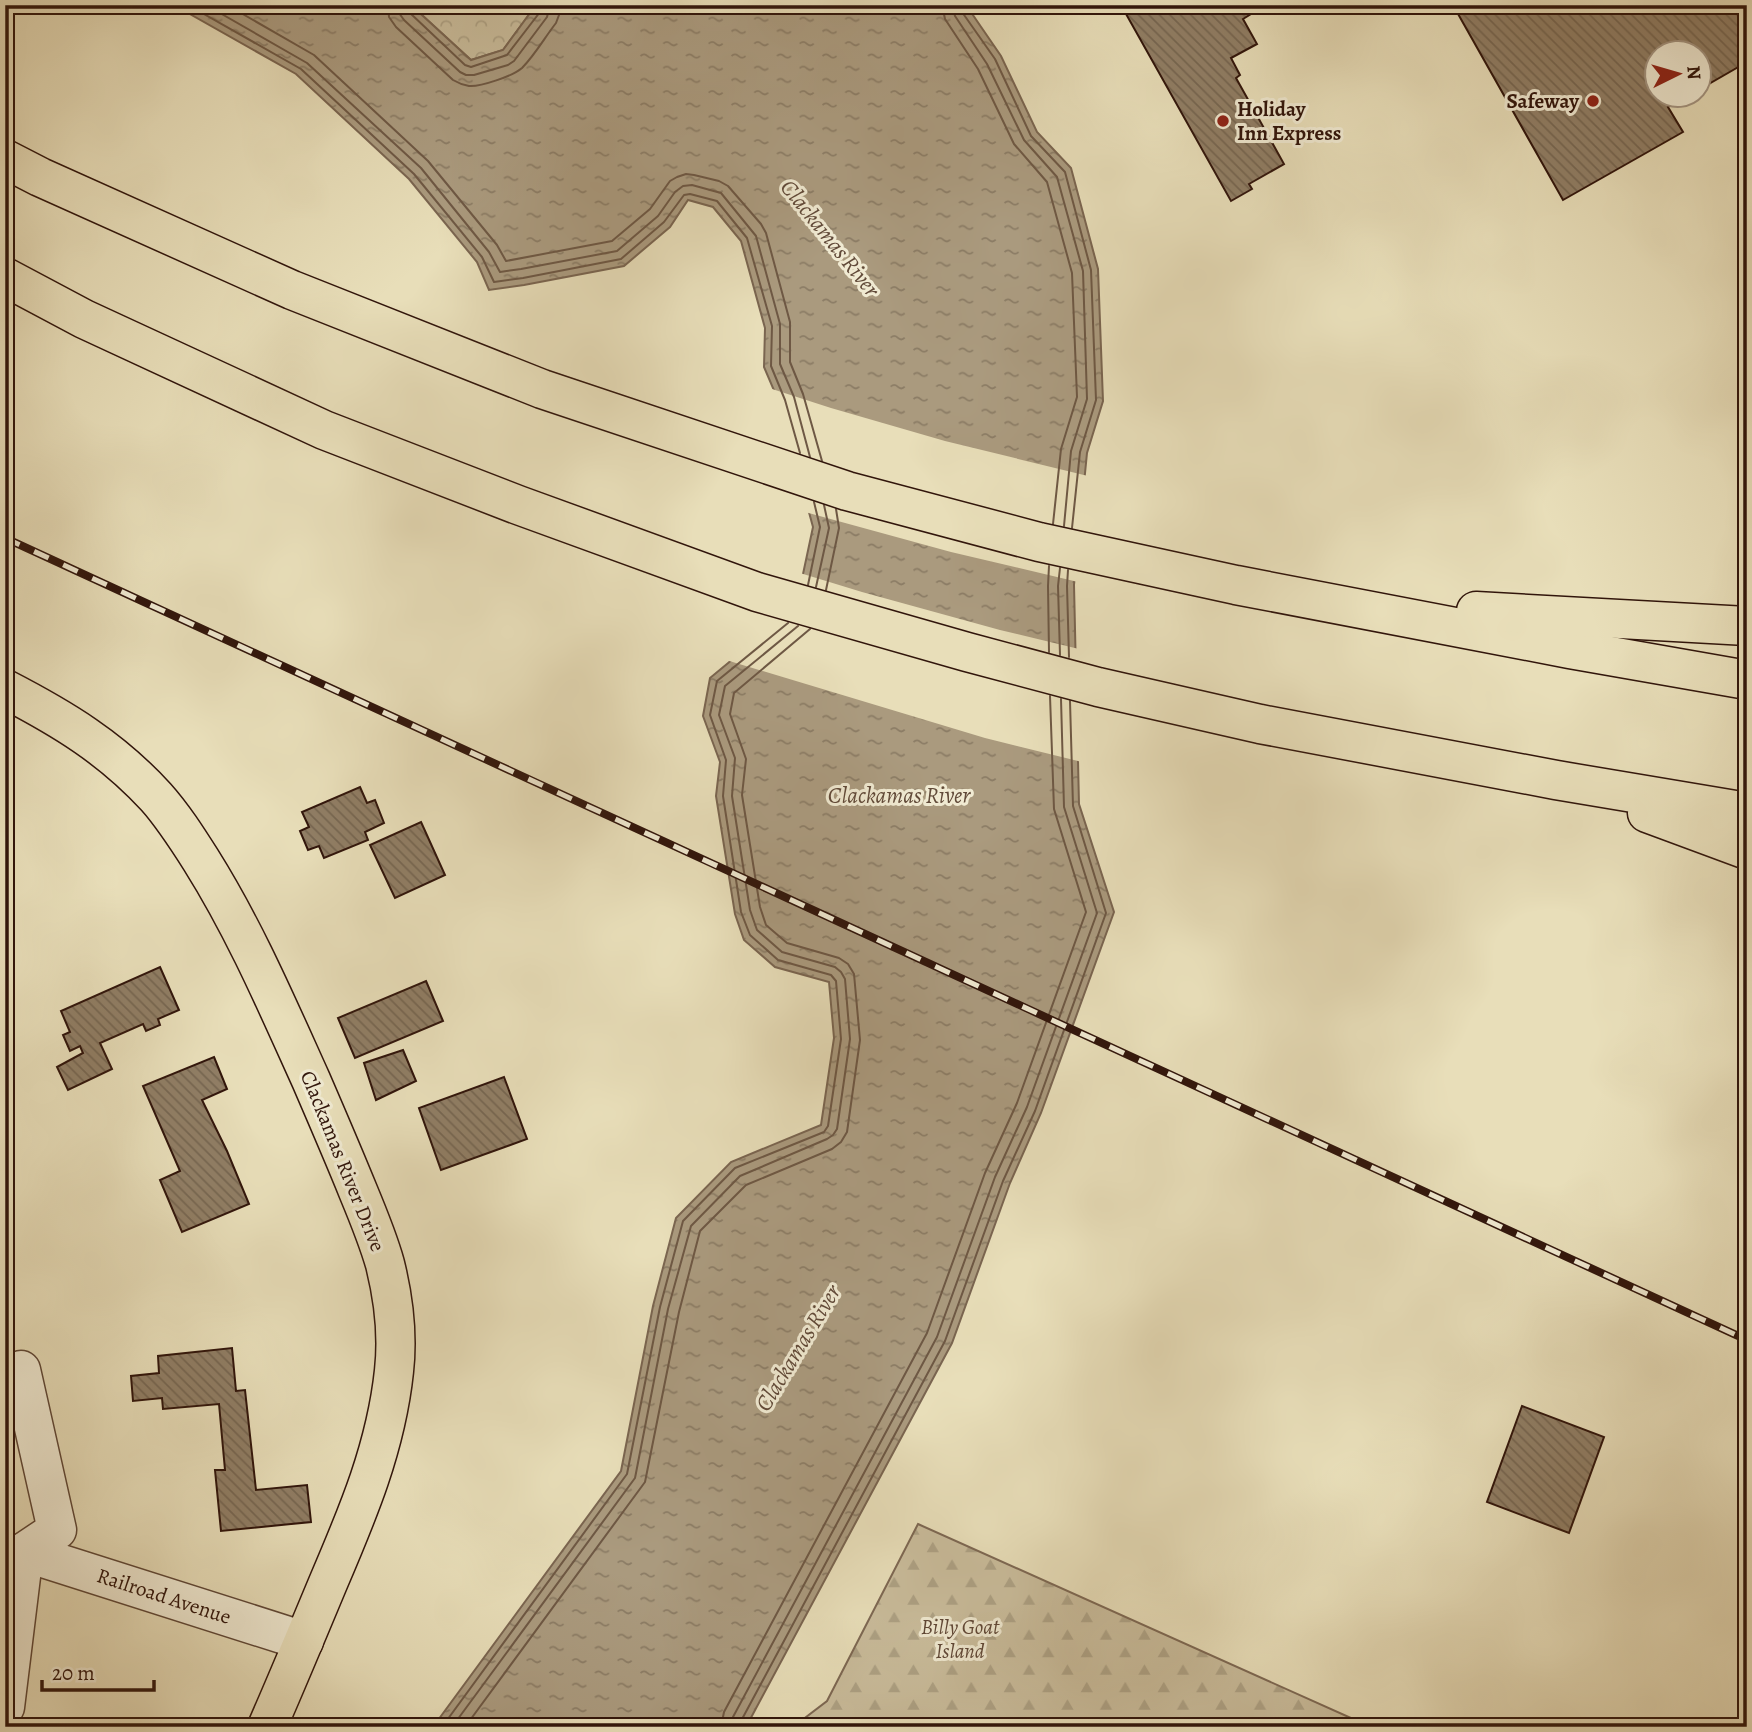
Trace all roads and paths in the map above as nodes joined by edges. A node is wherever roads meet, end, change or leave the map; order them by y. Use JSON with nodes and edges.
{"nodes":[{"id":1,"x":5,"y":159,"type":"edge"},
{"id":2,"x":5,"y":277,"type":"edge"},
{"id":3,"x":1327,"y":602,"type":"junction"},
{"id":4,"x":1747,"y":626,"type":"edge"},
{"id":5,"x":1747,"y":680,"type":"edge"},
{"id":6,"x":5,"y":689,"type":"edge"},
{"id":7,"x":1556,"y":780,"type":"junction"},
{"id":8,"x":1747,"y":812,"type":"edge"},
{"id":9,"x":1747,"y":850,"type":"edge"},
{"id":10,"x":21,"y":1370,"type":"dead end"},
{"id":11,"x":24,"y":1552,"type":"junction"},
{"id":12,"x":304,"y":1641,"type":"junction"},
{"id":13,"x":5,"y":1707,"type":"edge"},
{"id":14,"x":267,"y":1727,"type":"edge"}],
"edges":[{"from":1,"to":3,"type":"main road"},
{"from":2,"to":7,"type":"main road"},
{"from":3,"to":4,"type":"main road"},
{"from":3,"to":5,"type":"main road"},
{"from":6,"to":12,"type":"main road","name":"Clackamas River Drive"},
{"from":7,"to":8,"type":"main road"},
{"from":7,"to":9,"type":"main road"},
{"from":10,"to":11,"type":"street"},
{"from":11,"to":12,"type":"street","name":"Railroad Avenue"},
{"from":11,"to":13,"type":"street"},
{"from":12,"to":14,"type":"main road","name":"Clackamas River Drive"}]}
